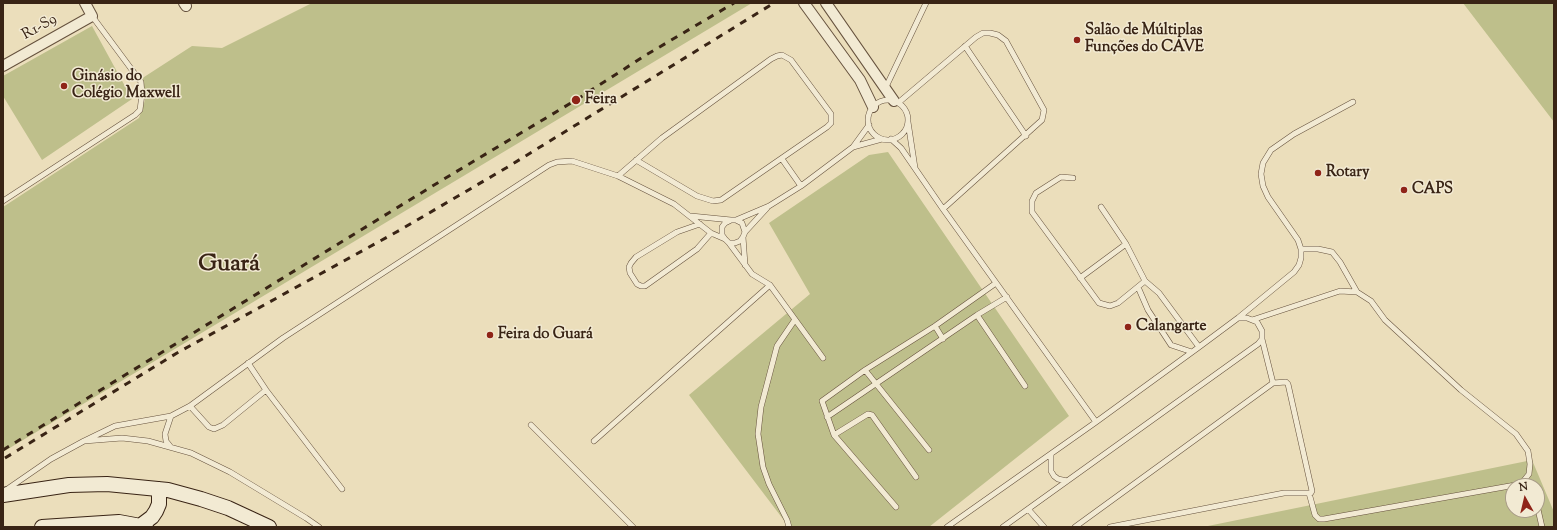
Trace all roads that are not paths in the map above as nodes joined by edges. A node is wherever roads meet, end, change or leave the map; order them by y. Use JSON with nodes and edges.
{"nodes":[{"id":1,"x":85,"y":3,"type":"edge"},
{"id":2,"x":804,"y":3,"type":"edge"},
{"id":3,"x":826,"y":3,"type":"edge"},
{"id":4,"x":926,"y":3,"type":"edge"},
{"id":5,"x":92,"y":16,"type":"junction"},
{"id":6,"x":965,"y":46,"type":"junction"},
{"id":7,"x":3,"y":66,"type":"edge"},
{"id":8,"x":885,"y":89,"type":"junction"},
{"id":9,"x":896,"y":102,"type":"junction"},
{"id":10,"x":1353,"y":102,"type":"dead end"},
{"id":11,"x":873,"y":107,"type":"junction"},
{"id":12,"x":908,"y":122,"type":"junction"},
{"id":13,"x":869,"y":125,"type":"junction"},
{"id":14,"x":1026,"y":136,"type":"junction"},
{"id":15,"x":882,"y":139,"type":"junction"},
{"id":16,"x":891,"y":139,"type":"junction"},
{"id":17,"x":853,"y":147,"type":"junction"},
{"id":18,"x":782,"y":158,"type":"junction"},
{"id":19,"x":636,"y":160,"type":"junction"},
{"id":20,"x":915,"y":169,"type":"junction"},
{"id":21,"x":618,"y":176,"type":"junction"},
{"id":22,"x":1073,"y":178,"type":"dead end"},
{"id":23,"x":801,"y":186,"type":"junction"},
{"id":24,"x":3,"y":201,"type":"edge"},
{"id":25,"x":769,"y":206,"type":"junction"},
{"id":26,"x":1101,"y":207,"type":"dead end"},
{"id":27,"x":943,"y":209,"type":"junction"},
{"id":28,"x":690,"y":216,"type":"junction"},
{"id":29,"x":734,"y":220,"type":"junction"},
{"id":30,"x":700,"y":224,"type":"junction"},
{"id":31,"x":711,"y":234,"type":"junction"},
{"id":32,"x":744,"y":235,"type":"junction"},
{"id":33,"x":727,"y":241,"type":"junction"},
{"id":34,"x":1126,"y":244,"type":"junction"},
{"id":35,"x":1301,"y":249,"type":"junction"},
{"id":36,"x":745,"y":266,"type":"junction"},
{"id":37,"x":1080,"y":278,"type":"junction"},
{"id":38,"x":1146,"y":281,"type":"junction"},
{"id":39,"x":996,"y":283,"type":"junction"},
{"id":40,"x":770,"y":285,"type":"junction"},
{"id":41,"x":1138,"y":287,"type":"junction"},
{"id":42,"x":1357,"y":292,"type":"junction"},
{"id":43,"x":1007,"y":297,"type":"junction"},
{"id":44,"x":977,"y":315,"type":"junction"},
{"id":45,"x":1238,"y":318,"type":"junction"},
{"id":46,"x":1252,"y":320,"type":"junction"},
{"id":47,"x":794,"y":321,"type":"junction"},
{"id":48,"x":935,"y":326,"type":"junction"},
{"id":49,"x":944,"y":339,"type":"junction"},
{"id":50,"x":1262,"y":339,"type":"junction"},
{"id":51,"x":1199,"y":347,"type":"junction"},
{"id":52,"x":1192,"y":352,"type":"junction"},
{"id":53,"x":823,"y":358,"type":"dead end"},
{"id":54,"x":248,"y":363,"type":"junction"},
{"id":55,"x":866,"y":370,"type":"junction"},
{"id":56,"x":1273,"y":383,"type":"junction"},
{"id":57,"x":876,"y":384,"type":"junction"},
{"id":58,"x":1025,"y":386,"type":"dead end"},
{"id":59,"x":266,"y":390,"type":"junction"},
{"id":60,"x":190,"y":406,"type":"junction"},
{"id":61,"x":171,"y":416,"type":"junction"},
{"id":62,"x":826,"y":417,"type":"junction"},
{"id":63,"x":1096,"y":422,"type":"junction"},
{"id":64,"x":531,"y":425,"type":"dead end"},
{"id":65,"x":834,"y":435,"type":"junction"},
{"id":66,"x":84,"y":441,"type":"junction"},
{"id":67,"x":594,"y":442,"type":"dead end"},
{"id":68,"x":171,"y":446,"type":"junction"},
{"id":69,"x":929,"y":450,"type":"dead end"},
{"id":70,"x":1051,"y":454,"type":"junction"},
{"id":71,"x":916,"y":477,"type":"dead end"},
{"id":72,"x":1526,"y":478,"type":"edge"},
{"id":73,"x":1067,"y":481,"type":"junction"},
{"id":74,"x":1505,"y":488,"type":"edge"},
{"id":75,"x":159,"y":489,"type":"junction"},
{"id":76,"x":342,"y":489,"type":"dead end"},
{"id":77,"x":1309,"y":493,"type":"junction"},
{"id":78,"x":3,"y":494,"type":"edge"},
{"id":79,"x":896,"y":507,"type":"dead end"},
{"id":80,"x":1028,"y":509,"type":"junction"},
{"id":81,"x":75,"y":526,"type":"edge"},
{"id":82,"x":143,"y":526,"type":"edge"},
{"id":83,"x":42,"y":527,"type":"edge"},
{"id":84,"x":269,"y":527,"type":"edge"},
{"id":85,"x":319,"y":527,"type":"edge"},
{"id":86,"x":633,"y":527,"type":"edge"},
{"id":87,"x":789,"y":527,"type":"edge"},
{"id":88,"x":947,"y":527,"type":"edge"},
{"id":89,"x":1003,"y":527,"type":"edge"},
{"id":90,"x":1044,"y":527,"type":"edge"},
{"id":91,"x":1075,"y":527,"type":"edge"},
{"id":92,"x":1110,"y":527,"type":"edge"}],
"edges":[{"from":1,"to":5,"type":"street"},
{"from":2,"to":11,"type":"street"},
{"from":3,"to":8,"type":"street"},
{"from":4,"to":8,"type":"lane"},
{"from":5,"to":7,"type":"street","name":"R1-S9"},
{"from":5,"to":24,"type":"lane"},
{"from":6,"to":9,"type":"lane"},
{"from":6,"to":14,"type":"lane"},
{"from":6,"to":14,"type":"lane"},
{"from":8,"to":9,"type":"street"},
{"from":9,"to":11,"type":"lane"},
{"from":9,"to":12,"type":"lane"},
{"from":10,"to":35,"type":"lane"},
{"from":11,"to":13,"type":"lane"},
{"from":12,"to":16,"type":"lane"},
{"from":12,"to":20,"type":"lane"},
{"from":13,"to":15,"type":"lane"},
{"from":13,"to":17,"type":"lane"},
{"from":14,"to":27,"type":"lane"},
{"from":15,"to":16,"type":"lane"},
{"from":15,"to":17,"type":"lane"},
{"from":16,"to":20,"type":"lane"},
{"from":17,"to":23,"type":"lane"},
{"from":18,"to":19,"type":"lane"},
{"from":18,"to":19,"type":"lane"},
{"from":18,"to":23,"type":"lane"},
{"from":19,"to":21,"type":"lane"},
{"from":20,"to":27,"type":"lane"},
{"from":21,"to":28,"type":"lane"},
{"from":21,"to":54,"type":"lane"},
{"from":22,"to":37,"type":"lane"},
{"from":23,"to":25,"type":"lane"},
{"from":25,"to":29,"type":"lane"},
{"from":25,"to":32,"type":"lane"},
{"from":26,"to":34,"type":"lane"},
{"from":27,"to":39,"type":"lane"},
{"from":28,"to":29,"type":"lane"},
{"from":28,"to":30,"type":"lane"},
{"from":29,"to":32,"type":"lane"},
{"from":29,"to":33,"type":"lane"},
{"from":30,"to":31,"type":"lane"},
{"from":30,"to":31,"type":"lane"},
{"from":31,"to":33,"type":"lane"},
{"from":32,"to":33,"type":"lane"},
{"from":32,"to":36,"type":"lane"},
{"from":33,"to":36,"type":"lane"},
{"from":34,"to":37,"type":"lane"},
{"from":34,"to":38,"type":"lane"},
{"from":35,"to":42,"type":"lane"},
{"from":35,"to":45,"type":"lane"},
{"from":36,"to":40,"type":"lane"},
{"from":37,"to":41,"type":"lane"},
{"from":38,"to":41,"type":"lane"},
{"from":38,"to":51,"type":"lane"},
{"from":39,"to":43,"type":"lane"},
{"from":39,"to":48,"type":"lane"},
{"from":40,"to":47,"type":"lane"},
{"from":40,"to":67,"type":"lane"},
{"from":41,"to":52,"type":"lane"},
{"from":42,"to":46,"type":"lane"},
{"from":42,"to":72,"type":"lane"},
{"from":43,"to":44,"type":"lane"},
{"from":43,"to":63,"type":"lane"},
{"from":44,"to":49,"type":"lane"},
{"from":44,"to":58,"type":"lane"},
{"from":45,"to":46,"type":"lane"},
{"from":45,"to":51,"type":"lane"},
{"from":46,"to":50,"type":"lane"},
{"from":47,"to":53,"type":"lane"},
{"from":47,"to":87,"type":"lane"},
{"from":48,"to":49,"type":"lane"},
{"from":48,"to":55,"type":"lane"},
{"from":49,"to":57,"type":"lane"},
{"from":50,"to":56,"type":"lane"},
{"from":50,"to":73,"type":"lane"},
{"from":51,"to":52,"type":"lane"},
{"from":52,"to":63,"type":"lane"},
{"from":54,"to":59,"type":"lane"},
{"from":54,"to":60,"type":"lane"},
{"from":55,"to":57,"type":"lane"},
{"from":55,"to":62,"type":"lane"},
{"from":56,"to":77,"type":"lane"},
{"from":56,"to":91,"type":"lane"},
{"from":57,"to":62,"type":"lane"},
{"from":57,"to":69,"type":"lane"},
{"from":59,"to":60,"type":"lane"},
{"from":59,"to":76,"type":"lane"},
{"from":60,"to":61,"type":"lane"},
{"from":61,"to":66,"type":"lane"},
{"from":61,"to":68,"type":"lane"},
{"from":62,"to":65,"type":"lane"},
{"from":63,"to":70,"type":"lane"},
{"from":64,"to":86,"type":"lane"},
{"from":65,"to":71,"type":"lane"},
{"from":65,"to":79,"type":"lane"},
{"from":66,"to":68,"type":"lane"},
{"from":66,"to":78,"type":"lane"},
{"from":68,"to":85,"type":"lane"},
{"from":70,"to":73,"type":"lane"},
{"from":70,"to":88,"type":"lane"},
{"from":73,"to":80,"type":"lane"},
{"from":74,"to":77,"type":"lane"},
{"from":75,"to":78,"type":"main road"},
{"from":75,"to":82,"type":"main road"},
{"from":75,"to":84,"type":"main road"},
{"from":77,"to":92,"type":"lane"},
{"from":80,"to":89,"type":"lane"},
{"from":80,"to":90,"type":"lane"},
{"from":81,"to":82,"type":"main road"},
{"from":81,"to":83,"type":"main road"}]}
